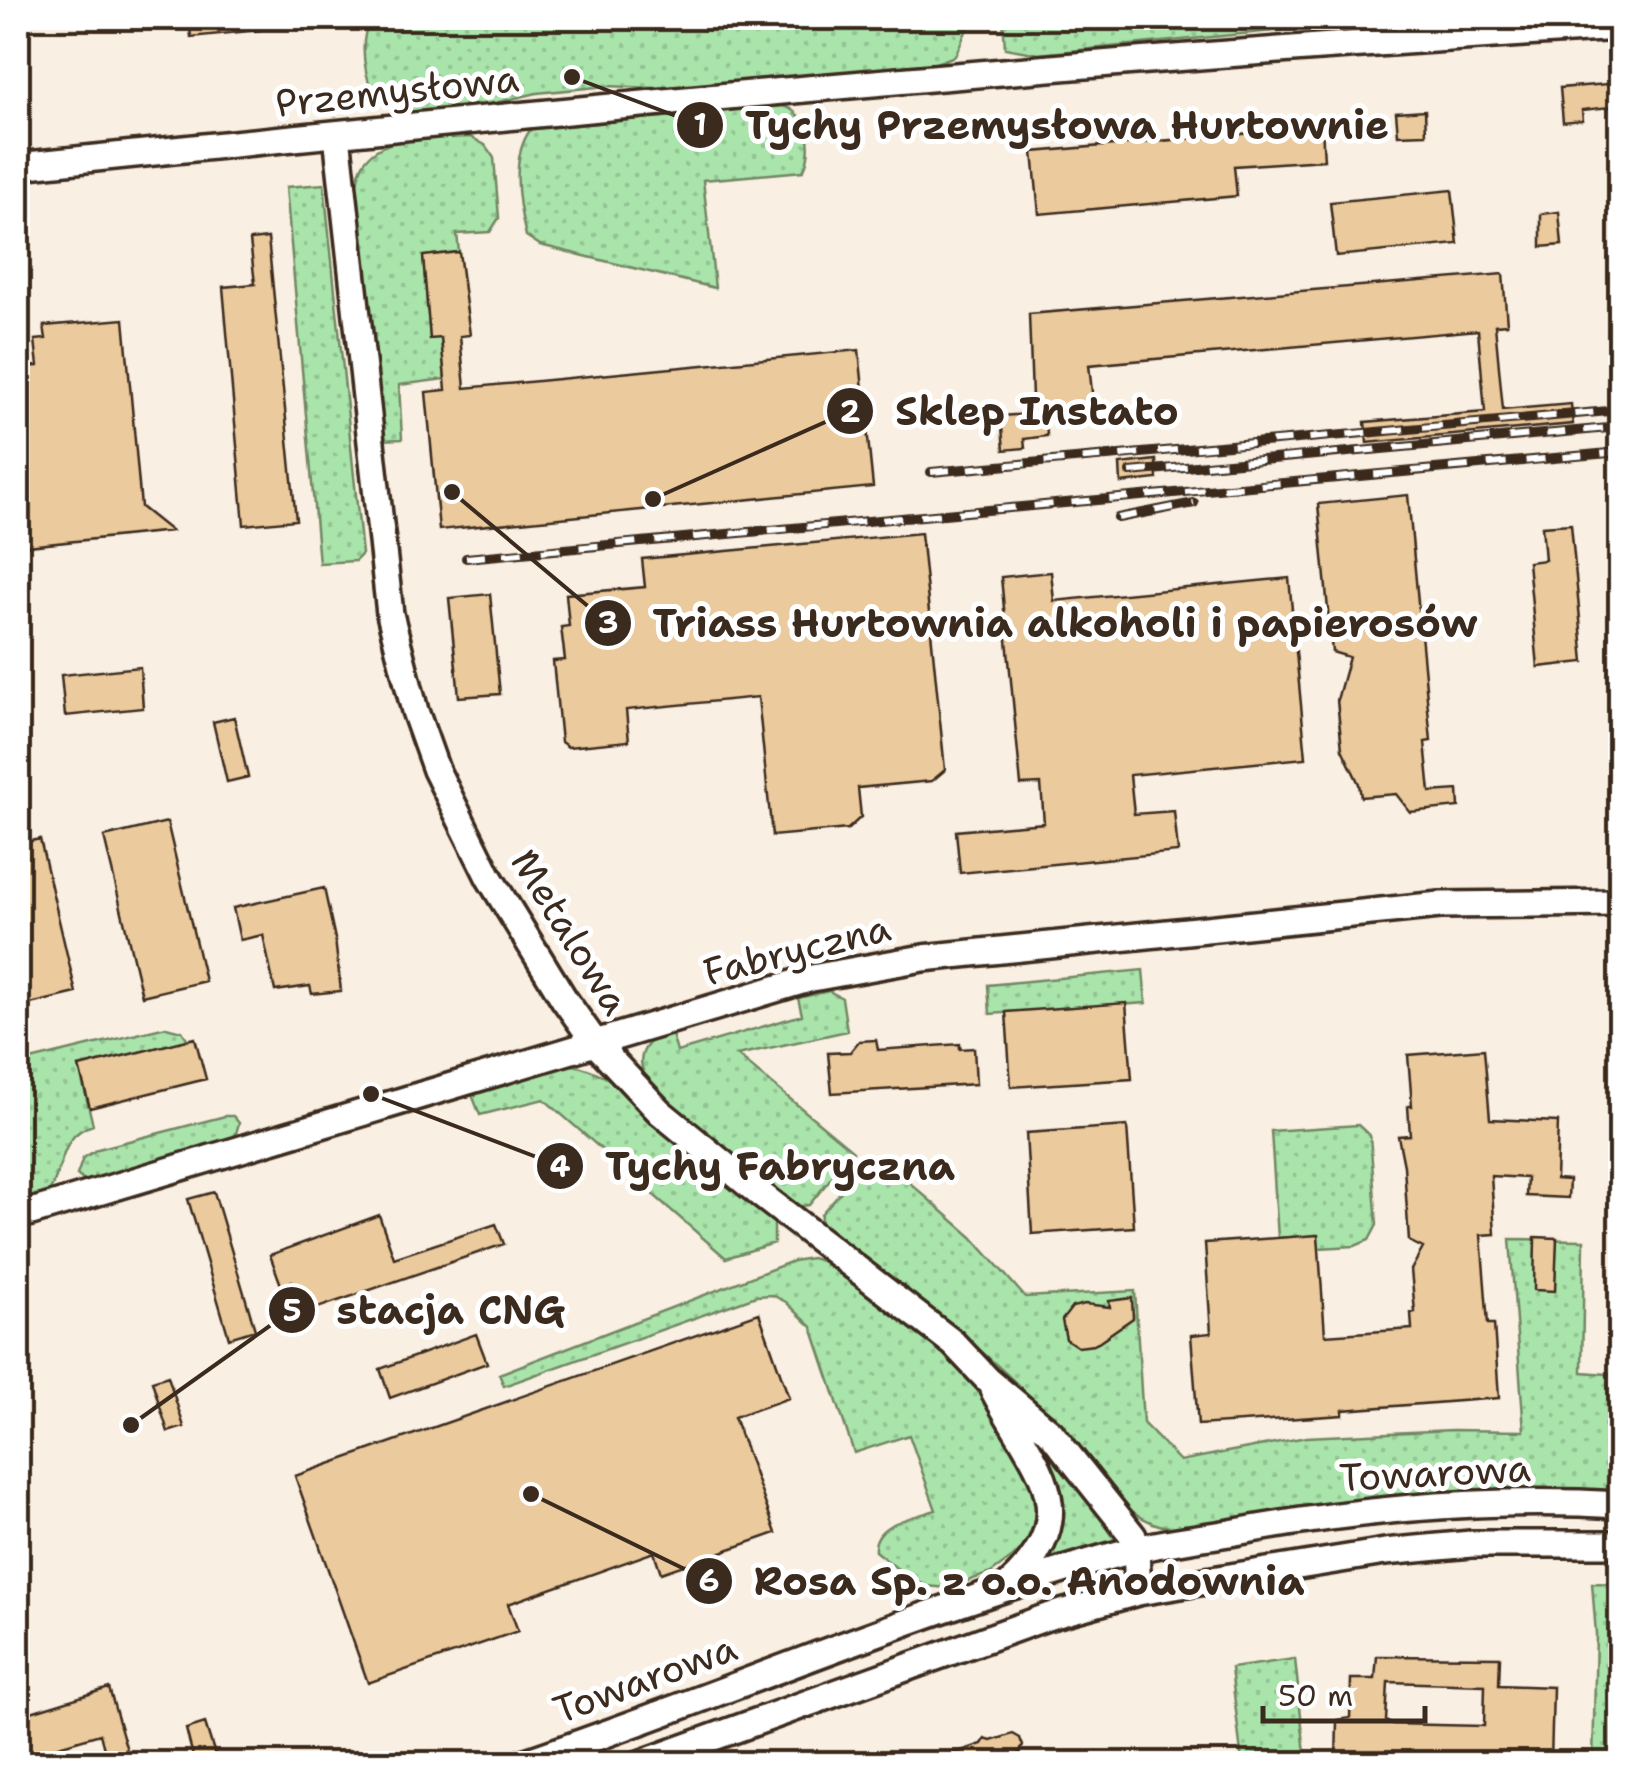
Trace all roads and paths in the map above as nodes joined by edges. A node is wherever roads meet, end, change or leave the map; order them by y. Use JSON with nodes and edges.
{"nodes":[{"id":1,"x":1620,"y":27,"type":"edge"},
{"id":2,"x":337,"y":135,"type":"junction"},
{"id":3,"x":18,"y":166,"type":"edge"},
{"id":4,"x":1620,"y":904,"type":"edge"},
{"id":5,"x":596,"y":1044,"type":"junction"},
{"id":6,"x":18,"y":1216,"type":"edge"},
{"id":7,"x":988,"y":1380,"type":"junction"},
{"id":8,"x":1620,"y":1505,"type":"edge"},
{"id":9,"x":1620,"y":1544,"type":"edge"},
{"id":10,"x":1136,"y":1550,"type":"junction"},
{"id":11,"x":1004,"y":1589,"type":"junction"},
{"id":12,"x":1138,"y":1592,"type":"junction"},
{"id":13,"x":520,"y":1764,"type":"edge"},
{"id":14,"x":640,"y":1764,"type":"edge"}],
"edges":[{"from":1,"to":2,"type":"street","name":"Przemysłowa"},
{"from":2,"to":3,"type":"street","name":"Przemysłowa"},
{"from":2,"to":5,"type":"street","name":"Metalowa"},
{"from":4,"to":5,"type":"street","name":"Fabryczna"},
{"from":5,"to":6,"type":"street","name":"Fabryczna"},
{"from":5,"to":7,"type":"street","name":"Metalowa"},
{"from":7,"to":10,"type":"street","name":"Metalowa"},
{"from":7,"to":11,"type":"street"},
{"from":8,"to":10,"type":"street","name":"Towarowa"},
{"from":9,"to":12,"type":"street","name":"Towarowa"},
{"from":10,"to":11,"type":"street","name":"Towarowa"},
{"from":10,"to":12,"type":"street"},
{"from":11,"to":13,"type":"street","name":"Towarowa"},
{"from":12,"to":14,"type":"street","name":"Towarowa"}]}
